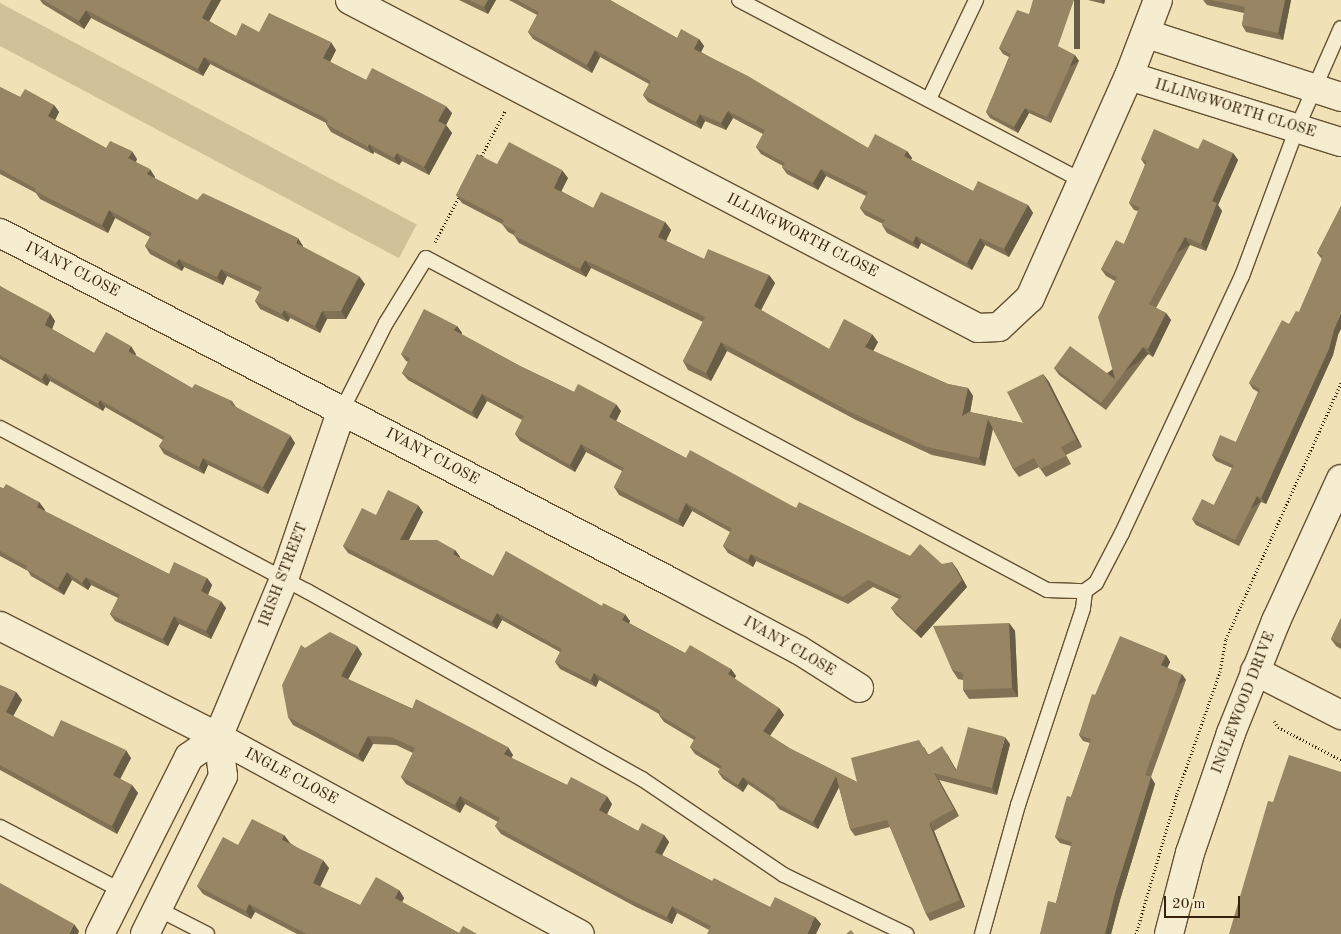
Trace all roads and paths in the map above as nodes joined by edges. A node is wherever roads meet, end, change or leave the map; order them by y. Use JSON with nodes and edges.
{"nodes":[{"id":1,"x":739,"y":0,"type":"edge"},
{"id":2,"x":976,"y":0,"type":"edge"},
{"id":3,"x":1158,"y":0,"type":"edge"},
{"id":4,"x":354,"y":1,"type":"edge"},
{"id":5,"x":1341,"y":28,"type":"edge"},
{"id":6,"x":1147,"y":34,"type":"junction"},
{"id":7,"x":1129,"y":76,"type":"junction"},
{"id":8,"x":1314,"y":88,"type":"junction"},
{"id":9,"x":518,"y":89,"type":"junction"},
{"id":10,"x":1341,"y":97,"type":"edge"},
{"id":11,"x":929,"y":99,"type":"junction"},
{"id":12,"x":1297,"y":128,"type":"junction"},
{"id":13,"x":1341,"y":142,"type":"edge"},
{"id":14,"x":476,"y":166,"type":"edge"},
{"id":15,"x":1083,"y":181,"type":"junction"},
{"id":16,"x":462,"y":191,"type":"edge"},
{"id":17,"x":0,"y":233,"type":"edge"},
{"id":18,"x":426,"y":258,"type":"junction"},
{"id":19,"x":1341,"y":383,"type":"edge"},
{"id":20,"x":342,"y":410,"type":"junction"},
{"id":21,"x":0,"y":428,"type":"edge"},
{"id":22,"x":1341,"y":479,"type":"edge"},
{"id":23,"x":284,"y":579,"type":"junction"},
{"id":24,"x":1084,"y":592,"type":"junction"},
{"id":25,"x":0,"y":626,"type":"edge"},
{"id":26,"x":1255,"y":671,"type":"junction"},
{"id":27,"x":859,"y":688,"type":"dead end"},
{"id":28,"x":1341,"y":715,"type":"edge"},
{"id":29,"x":1274,"y":721,"type":"dead end"},
{"id":30,"x":218,"y":737,"type":"junction"},
{"id":31,"x":1341,"y":760,"type":"edge"},
{"id":32,"x":0,"y":827,"type":"edge"},
{"id":33,"x":122,"y":891,"type":"junction"},
{"id":34,"x":158,"y":909,"type":"junction"},
{"id":35,"x":100,"y":934,"type":"edge"},
{"id":36,"x":145,"y":934,"type":"edge"},
{"id":37,"x":206,"y":934,"type":"edge"},
{"id":38,"x":580,"y":934,"type":"edge"},
{"id":39,"x":906,"y":934,"type":"edge"},
{"id":40,"x":982,"y":934,"type":"edge"},
{"id":41,"x":1136,"y":934,"type":"edge"},
{"id":42,"x":1169,"y":934,"type":"edge"}],
"edges":[{"from":1,"to":11,"type":"lane"},
{"from":2,"to":11,"type":"lane"},
{"from":3,"to":6,"type":"street","name":"ILLINGWORTH CLOSE"},
{"from":4,"to":9,"type":"street","name":"ILLINGWORTH CLOSE"},
{"from":5,"to":8,"type":"lane"},
{"from":6,"to":7,"type":"street","name":"ILLINGWORTH CLOSE"},
{"from":6,"to":8,"type":"street"},
{"from":7,"to":12,"type":"street","name":"ILLINGWORTH CLOSE"},
{"from":7,"to":15,"type":"street","name":"ILLINGWORTH CLOSE"},
{"from":8,"to":10,"type":"street"},
{"from":8,"to":12,"type":"lane"},
{"from":9,"to":14,"type":"path"},
{"from":9,"to":15,"type":"street","name":"ILLINGWORTH CLOSE"},
{"from":11,"to":15,"type":"lane"},
{"from":12,"to":13,"type":"street","name":"ILLINGWORTH CLOSE"},
{"from":12,"to":24,"type":"lane"},
{"from":16,"to":18,"type":"path"},
{"from":17,"to":20,"type":"street","name":"IVANY CLOSE"},
{"from":18,"to":20,"type":"lane"},
{"from":18,"to":24,"type":"lane"},
{"from":19,"to":41,"type":"path"},
{"from":20,"to":23,"type":"street","name":"IRISH STREET"},
{"from":20,"to":27,"type":"street","name":"IVANY CLOSE"},
{"from":21,"to":23,"type":"lane"},
{"from":22,"to":26,"type":"street","name":"INGLEWOOD DRIVE"},
{"from":23,"to":30,"type":"street","name":"IRISH STREET"},
{"from":23,"to":39,"type":"lane"},
{"from":24,"to":40,"type":"lane"},
{"from":25,"to":30,"type":"street","name":"INGLE CLOSE"},
{"from":26,"to":28,"type":"street"},
{"from":26,"to":42,"type":"street","name":"INGLEWOOD DRIVE"},
{"from":29,"to":31,"type":"path"},
{"from":30,"to":33,"type":"street"},
{"from":30,"to":34,"type":"street","name":"IRISH STREET"},
{"from":30,"to":38,"type":"street","name":"INGLE CLOSE"},
{"from":32,"to":33,"type":"lane"},
{"from":33,"to":34,"type":"street"},
{"from":33,"to":35,"type":"street"},
{"from":34,"to":36,"type":"street","name":"IRISH STREET"},
{"from":34,"to":37,"type":"lane"}]}
